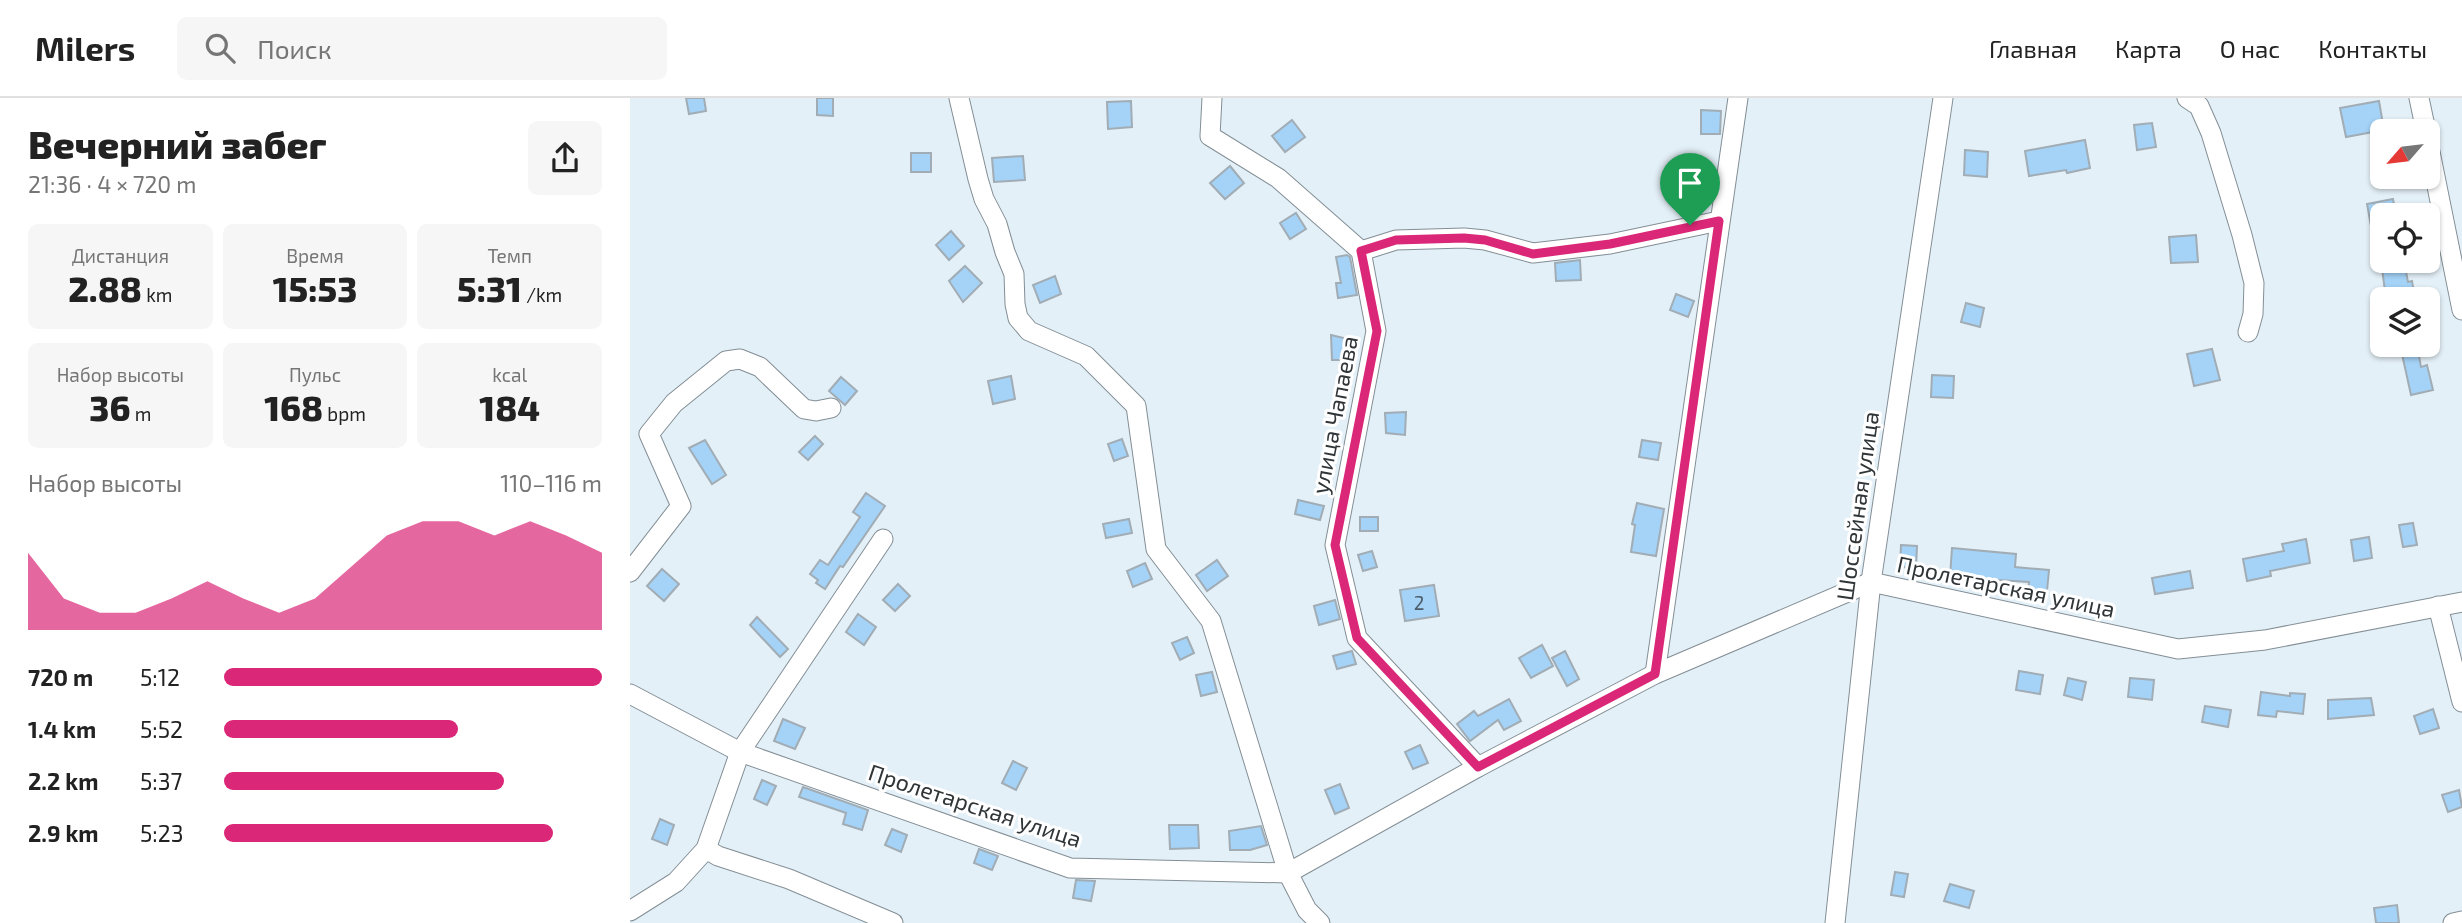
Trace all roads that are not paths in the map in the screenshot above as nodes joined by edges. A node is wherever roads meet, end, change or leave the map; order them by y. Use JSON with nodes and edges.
{"nodes":[{"id":1,"x":958,"y":98,"type":"edge"},
{"id":2,"x":1212,"y":98,"type":"edge"},
{"id":3,"x":1738,"y":98,"type":"edge"},
{"id":4,"x":1943,"y":98,"type":"edge"},
{"id":5,"x":2187,"y":98,"type":"edge"},
{"id":6,"x":2419,"y":98,"type":"edge"},
{"id":7,"x":2423,"y":119,"type":"edge"},
{"id":8,"x":2438,"y":189,"type":"edge"},
{"id":9,"x":1719,"y":221,"type":"junction"},
{"id":10,"x":1361,"y":251,"type":"junction"},
{"id":11,"x":2462,"y":310,"type":"edge"},
{"id":12,"x":2248,"y":332,"type":"dead end"},
{"id":13,"x":831,"y":408,"type":"dead end"},
{"id":14,"x":883,"y":539,"type":"dead end"},
{"id":15,"x":630,"y":572,"type":"edge"},
{"id":16,"x":1871,"y":582,"type":"junction"},
{"id":17,"x":2462,"y":602,"type":"edge"},
{"id":18,"x":2438,"y":606,"type":"junction"},
{"id":19,"x":1655,"y":674,"type":"junction"},
{"id":20,"x":630,"y":694,"type":"edge"},
{"id":21,"x":2462,"y":702,"type":"edge"},
{"id":22,"x":740,"y":752,"type":"junction"},
{"id":23,"x":1478,"y":767,"type":"junction"},
{"id":24,"x":706,"y":849,"type":"junction"},
{"id":25,"x":1288,"y":873,"type":"junction"},
{"id":26,"x":630,"y":911,"type":"edge"},
{"id":27,"x":1310,"y":919,"type":"edge"},
{"id":28,"x":2462,"y":921,"type":"edge"},
{"id":29,"x":893,"y":923,"type":"edge"},
{"id":30,"x":1835,"y":923,"type":"edge"},
{"id":31,"x":2453,"y":923,"type":"edge"}],
"edges":[{"from":1,"to":25,"type":"street"},
{"from":2,"to":10,"type":"street"},
{"from":3,"to":9,"type":"street"},
{"from":4,"to":16,"type":"street","name":"Шоссейная улица"},
{"from":5,"to":12,"type":"street"},
{"from":6,"to":7,"type":"street"},
{"from":8,"to":11,"type":"street"},
{"from":9,"to":10,"type":"street"},
{"from":9,"to":19,"type":"street"},
{"from":10,"to":23,"type":"street","name":"улица Чапаева"},
{"from":13,"to":15,"type":"street"},
{"from":14,"to":22,"type":"street"},
{"from":16,"to":18,"type":"street","name":"Пролетарская улица"},
{"from":16,"to":19,"type":"street","name":"Пролетарская улица"},
{"from":16,"to":30,"type":"street","name":"Шоссейная улица"},
{"from":17,"to":18,"type":"street","name":"Пролетарская улица"},
{"from":18,"to":21,"type":"street"},
{"from":19,"to":23,"type":"street","name":"Пролетарская улица"},
{"from":20,"to":22,"type":"street","name":"Пролетарская улица"},
{"from":22,"to":24,"type":"street"},
{"from":22,"to":25,"type":"street","name":"Пролетарская улица"},
{"from":23,"to":25,"type":"street","name":"Пролетарская улица"},
{"from":24,"to":26,"type":"street"},
{"from":24,"to":29,"type":"street"},
{"from":25,"to":27,"type":"street"},
{"from":28,"to":31,"type":"street"}]}
